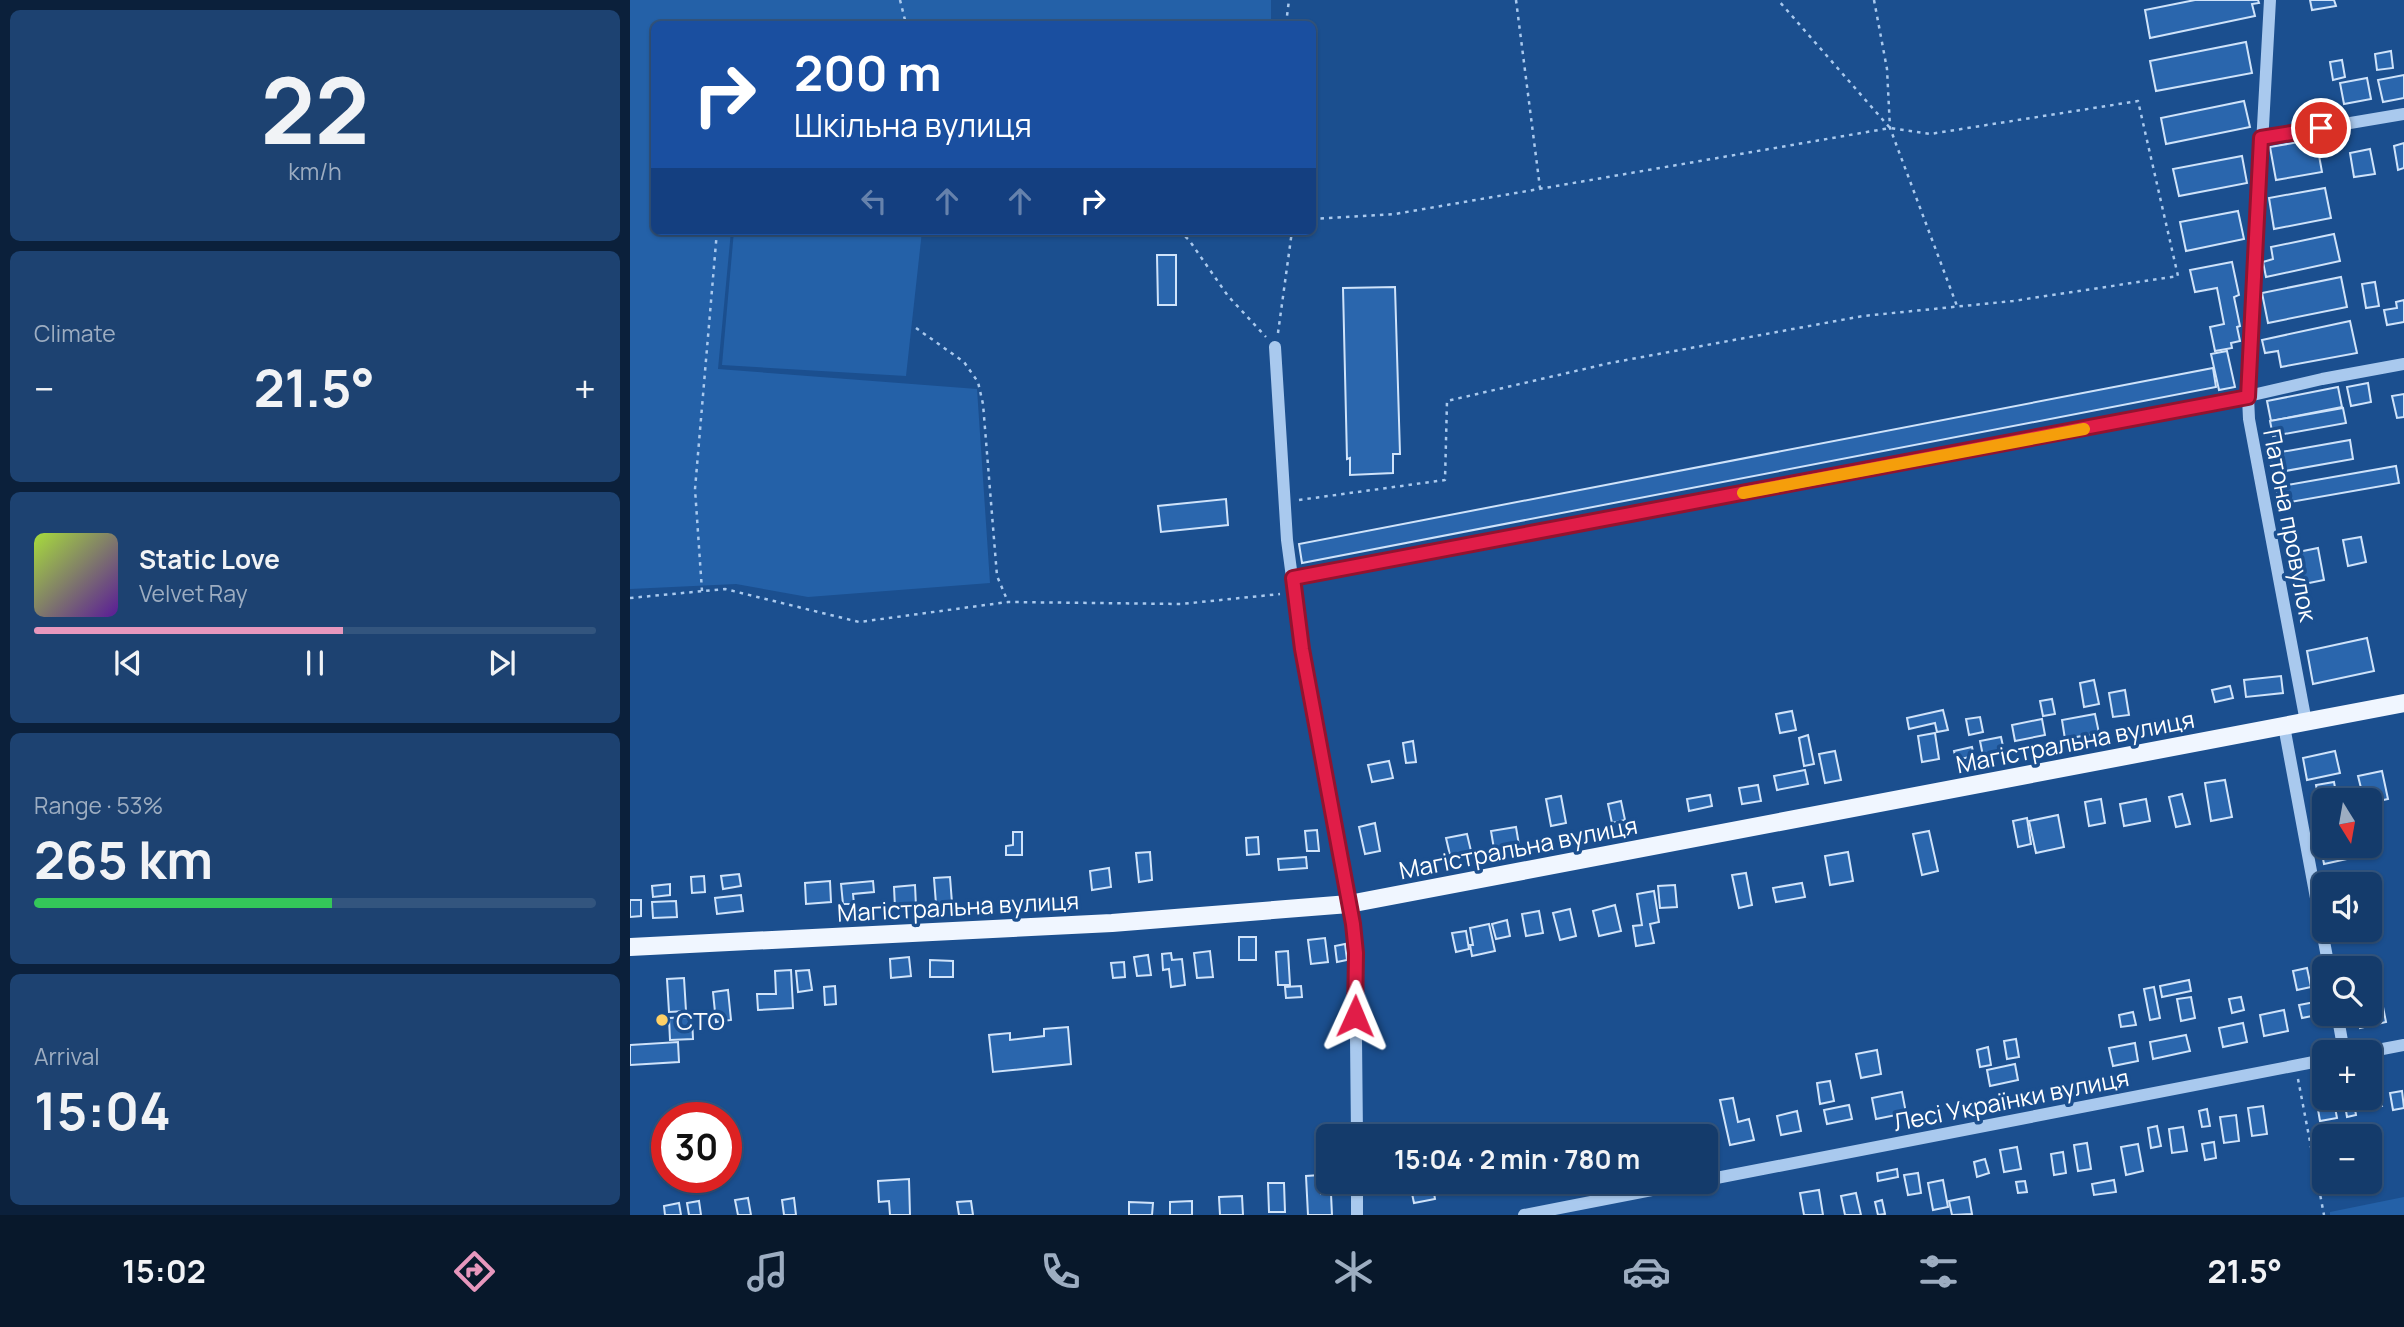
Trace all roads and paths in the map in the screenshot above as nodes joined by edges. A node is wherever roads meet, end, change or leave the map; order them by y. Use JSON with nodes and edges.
{"nodes":[{"id":1,"x":900,"y":0,"type":"edge"},
{"id":2,"x":1289,"y":0,"type":"edge"},
{"id":3,"x":1517,"y":0,"type":"edge"},
{"id":4,"x":1778,"y":0,"type":"edge"},
{"id":5,"x":1874,"y":0,"type":"edge"},
{"id":6,"x":2270,"y":0,"type":"edge"},
{"id":7,"x":905,"y":21,"type":"edge"},
{"id":8,"x":1286,"y":21,"type":"edge"},
{"id":9,"x":2404,"y":114,"type":"edge"},
{"id":10,"x":1890,"y":128,"type":"junction"},
{"id":11,"x":2261,"y":138,"type":"junction"},
{"id":12,"x":1540,"y":189,"type":"junction"},
{"id":13,"x":1316,"y":219,"type":"edge"},
{"id":14,"x":717,"y":235,"type":"edge"},
{"id":15,"x":1184,"y":235,"type":"edge"},
{"id":16,"x":1291,"y":235,"type":"edge"},
{"id":17,"x":1957,"y":306,"type":"junction"},
{"id":18,"x":916,"y":328,"type":"dead end"},
{"id":19,"x":1275,"y":347,"type":"junction"},
{"id":20,"x":2404,"y":364,"type":"edge"},
{"id":21,"x":2248,"y":397,"type":"junction"},
{"id":22,"x":1285,"y":502,"type":"junction"},
{"id":23,"x":1293,"y":578,"type":"junction"},
{"id":24,"x":702,"y":591,"type":"junction"},
{"id":25,"x":1294,"y":593,"type":"junction"},
{"id":26,"x":630,"y":598,"type":"edge"},
{"id":27,"x":1008,"y":602,"type":"junction"},
{"id":28,"x":2404,"y":703,"type":"edge"},
{"id":29,"x":2306,"y":722,"type":"junction"},
{"id":30,"x":2284,"y":726,"type":"junction"},
{"id":31,"x":1349,"y":904,"type":"junction"},
{"id":32,"x":630,"y":947,"type":"edge"},
{"id":33,"x":2327,"y":956,"type":"edge"},
{"id":34,"x":2404,"y":1045,"type":"edge"},
{"id":35,"x":2382,"y":1049,"type":"edge"},
{"id":36,"x":2312,"y":1062,"type":"edge"},
{"id":37,"x":2295,"y":1066,"type":"junction"},
{"id":38,"x":1357,"y":1124,"type":"edge"},
{"id":39,"x":1718,"y":1178,"type":"edge"},
{"id":40,"x":1357,"y":1194,"type":"edge"},
{"id":41,"x":1631,"y":1194,"type":"edge"},
{"id":42,"x":1357,"y":1215,"type":"edge"},
{"id":43,"x":1524,"y":1215,"type":"edge"},
{"id":44,"x":2323,"y":1215,"type":"edge"}],
"edges":[{"from":1,"to":7,"type":"path"},
{"from":2,"to":8,"type":"path"},
{"from":3,"to":12,"type":"path"},
{"from":4,"to":10,"type":"path"},
{"from":5,"to":10,"type":"path"},
{"from":6,"to":11,"type":"street","name":"Патона провулок"},
{"from":9,"to":11,"type":"street"},
{"from":10,"to":12,"type":"path"},
{"from":10,"to":17,"type":"path"},
{"from":10,"to":17,"type":"path"},
{"from":11,"to":21,"type":"street","name":"Патона провулок"},
{"from":12,"to":13,"type":"path"},
{"from":14,"to":24,"type":"path"},
{"from":15,"to":19,"type":"path"},
{"from":16,"to":19,"type":"path"},
{"from":17,"to":22,"type":"path"},
{"from":18,"to":27,"type":"path"},
{"from":19,"to":22,"type":"street"},
{"from":20,"to":21,"type":"street"},
{"from":21,"to":23,"type":"street"},
{"from":21,"to":29,"type":"street","name":"Патона провулок"},
{"from":22,"to":23,"type":"street"},
{"from":23,"to":25,"type":"street"},
{"from":24,"to":26,"type":"path"},
{"from":24,"to":27,"type":"path"},
{"from":25,"to":27,"type":"path"},
{"from":25,"to":31,"type":"street"},
{"from":28,"to":29,"type":"main road","name":"Магістральна вулиця"},
{"from":29,"to":30,"type":"main road","name":"Магістральна вулиця"},
{"from":30,"to":31,"type":"main road","name":"Магістральна вулиця"},
{"from":30,"to":33,"type":"street"},
{"from":31,"to":32,"type":"main road","name":"Магістральна вулиця"},
{"from":31,"to":38,"type":"street"},
{"from":34,"to":35,"type":"street"},
{"from":36,"to":37,"type":"street","name":"Лесі Українки вулиця"},
{"from":37,"to":39,"type":"street","name":"Лесі Українки вулиця"},
{"from":37,"to":44,"type":"path"},
{"from":40,"to":42,"type":"street"},
{"from":41,"to":43,"type":"street"}]}
